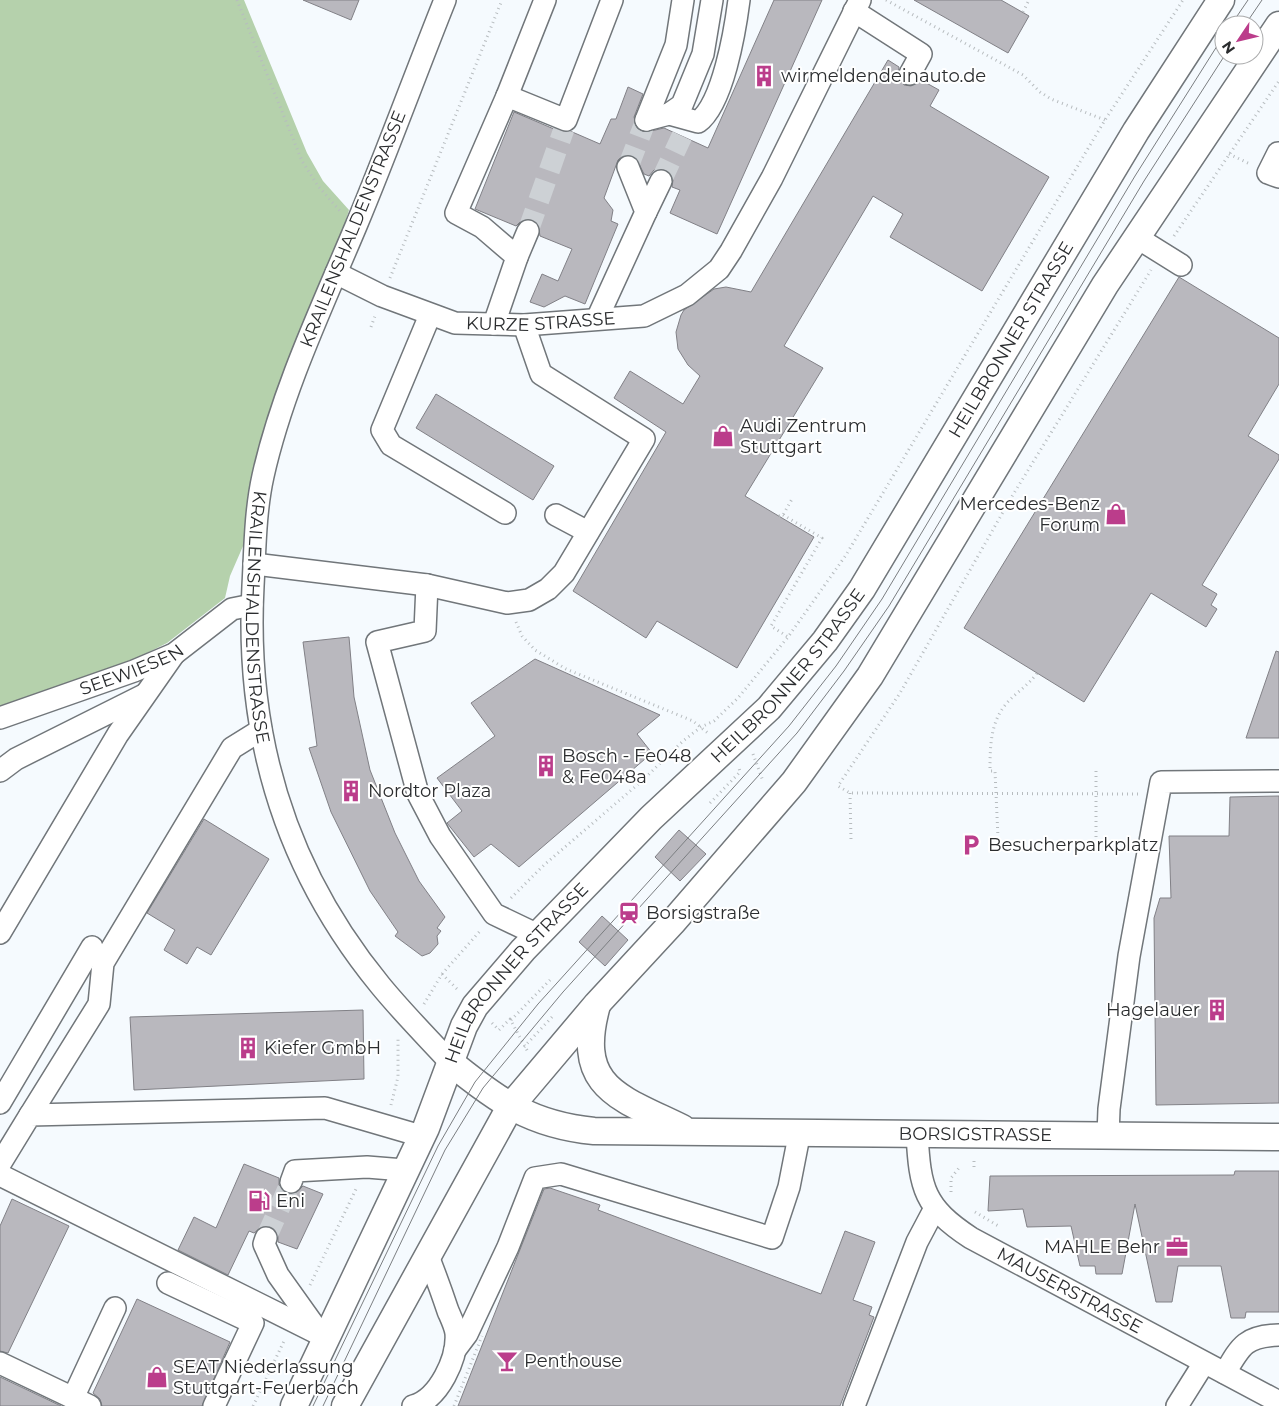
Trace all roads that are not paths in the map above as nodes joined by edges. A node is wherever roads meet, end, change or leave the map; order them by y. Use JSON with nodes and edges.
{"nodes":[{"id":1,"x":445,"y":0,"type":"edge"},
{"id":2,"x":545,"y":0,"type":"edge"},
{"id":3,"x":612,"y":0,"type":"edge"},
{"id":4,"x":683,"y":0,"type":"edge"},
{"id":5,"x":712,"y":0,"type":"edge"},
{"id":6,"x":739,"y":0,"type":"edge"},
{"id":7,"x":1222,"y":0,"type":"edge"},
{"id":8,"x":857,"y":5,"type":"edge"},
{"id":9,"x":1279,"y":25,"type":"edge"},
{"id":10,"x":910,"y":74,"type":"dead end"},
{"id":11,"x":507,"y":96,"type":"junction"},
{"id":12,"x":668,"y":122,"type":"junction"},
{"id":13,"x":1278,"y":153,"type":"edge"},
{"id":14,"x":1279,"y":177,"type":"edge"},
{"id":15,"x":642,"y":184,"type":"tunnel mouth"},
{"id":16,"x":528,"y":231,"type":"tunnel mouth"},
{"id":17,"x":1136,"y":237,"type":"junction"},
{"id":18,"x":517,"y":258,"type":"junction"},
{"id":19,"x":1181,"y":265,"type":"dead end"},
{"id":20,"x":336,"y":273,"type":"junction"},
{"id":21,"x":430,"y":315,"type":"junction"},
{"id":22,"x":597,"y":319,"type":"junction"},
{"id":23,"x":494,"y":324,"type":"junction"},
{"id":24,"x":524,"y":325,"type":"junction"},
{"id":25,"x":505,"y":513,"type":"dead end"},
{"id":26,"x":556,"y":514,"type":"dead end"},
{"id":27,"x":588,"y":532,"type":"junction"},
{"id":28,"x":254,"y":564,"type":"junction"},
{"id":29,"x":427,"y":585,"type":"junction"},
{"id":30,"x":252,"y":605,"type":"junction"},
{"id":31,"x":174,"y":654,"type":"junction"},
{"id":32,"x":148,"y":692,"type":"junction"},
{"id":33,"x":0,"y":718,"type":"edge"},
{"id":34,"x":261,"y":730,"type":"junction"},
{"id":35,"x":0,"y":771,"type":"edge"},
{"id":36,"x":1279,"y":781,"type":"edge"},
{"id":37,"x":0,"y":933,"type":"edge"},
{"id":38,"x":538,"y":935,"type":"junction"},
{"id":39,"x":92,"y":947,"type":"dead end"},
{"id":40,"x":597,"y":1004,"type":"junction"},
{"id":41,"x":450,"y":1062,"type":"junction"},
{"id":42,"x":0,"y":1103,"type":"edge"},
{"id":43,"x":510,"y":1107,"type":"junction"},
{"id":44,"x":30,"y":1115,"type":"junction"},
{"id":45,"x":687,"y":1131,"type":"junction"},
{"id":46,"x":800,"y":1131,"type":"junction"},
{"id":47,"x":916,"y":1134,"type":"junction"},
{"id":48,"x":422,"y":1136,"type":"junction"},
{"id":49,"x":1108,"y":1136,"type":"junction"},
{"id":50,"x":1279,"y":1137,"type":"edge"},
{"id":51,"x":0,"y":1164,"type":"edge"},
{"id":52,"x":404,"y":1170,"type":"junction"},
{"id":53,"x":0,"y":1175,"type":"edge"},
{"id":54,"x":291,"y":1182,"type":"tunnel mouth"},
{"id":55,"x":935,"y":1208,"type":"junction"},
{"id":56,"x":266,"y":1238,"type":"tunnel mouth"},
{"id":57,"x":428,"y":1256,"type":"junction"},
{"id":58,"x":168,"y":1283,"type":"dead end"},
{"id":59,"x":115,"y":1308,"type":"dead end"},
{"id":60,"x":1279,"y":1335,"type":"edge"},
{"id":61,"x":322,"y":1337,"type":"junction"},
{"id":62,"x":455,"y":1350,"type":"junction"},
{"id":63,"x":0,"y":1363,"type":"edge"},
{"id":64,"x":1204,"y":1363,"type":"junction"},
{"id":65,"x":1224,"y":1372,"type":"junction"},
{"id":66,"x":82,"y":1402,"type":"edge"},
{"id":67,"x":1279,"y":1402,"type":"edge"},
{"id":68,"x":214,"y":1406,"type":"edge"},
{"id":69,"x":294,"y":1406,"type":"edge"},
{"id":70,"x":345,"y":1406,"type":"edge"},
{"id":71,"x":413,"y":1406,"type":"edge"},
{"id":72,"x":854,"y":1406,"type":"edge"},
{"id":73,"x":1177,"y":1406,"type":"edge"}],
"edges":[{"from":1,"to":20,"type":"street","name":"KRAILENSHALDENSTRASSE"},
{"from":2,"to":11,"type":"street"},
{"from":3,"to":11,"type":"street"},
{"from":4,"to":12,"type":"street"},
{"from":5,"to":12,"type":"street"},
{"from":6,"to":12,"type":"street"},
{"from":7,"to":38,"type":"main road","name":"HEILBRONNER STRASSE"},
{"from":8,"to":10,"type":"street"},
{"from":8,"to":22,"type":"street","name":"KURZE STRASSE"},
{"from":9,"to":17,"type":"main road"},
{"from":11,"to":18,"type":"street"},
{"from":13,"to":14,"type":"street"},
{"from":15,"to":22,"type":"street"},
{"from":16,"to":18,"type":"street"},
{"from":17,"to":19,"type":"street"},
{"from":17,"to":40,"type":"main road"},
{"from":18,"to":23,"type":"street"},
{"from":20,"to":21,"type":"street","name":"KURZE STRASSE"},
{"from":20,"to":28,"type":"street","name":"KRAILENSHALDENSTRASSE"},
{"from":21,"to":23,"type":"street","name":"KURZE STRASSE"},
{"from":21,"to":25,"type":"street"},
{"from":22,"to":24,"type":"street","name":"KURZE STRASSE"},
{"from":23,"to":24,"type":"street","name":"KURZE STRASSE"},
{"from":24,"to":27,"type":"street"},
{"from":26,"to":27,"type":"street"},
{"from":27,"to":29,"type":"street"},
{"from":28,"to":29,"type":"street"},
{"from":28,"to":30,"type":"street","name":"KRAILENSHALDENSTRASSE"},
{"from":29,"to":38,"type":"street"},
{"from":30,"to":31,"type":"street","name":"SEEWIESEN"},
{"from":30,"to":34,"type":"street","name":"KRAILENSHALDENSTRASSE"},
{"from":31,"to":32,"type":"street"},
{"from":31,"to":33,"type":"street","name":"SEEWIESEN"},
{"from":32,"to":35,"type":"street"},
{"from":32,"to":37,"type":"street"},
{"from":34,"to":41,"type":"street","name":"KRAILENSHALDENSTRASSE"},
{"from":34,"to":44,"type":"street"},
{"from":36,"to":49,"type":"street"},
{"from":38,"to":41,"type":"main road","name":"HEILBRONNER STRASSE"},
{"from":39,"to":42,"type":"street"},
{"from":40,"to":43,"type":"main road"},
{"from":40,"to":45,"type":"main road"},
{"from":41,"to":43,"type":"main road","name":"BORSIGSTRASSE"},
{"from":41,"to":48,"type":"main road","name":"HEILBRONNER STRASSE"},
{"from":43,"to":45,"type":"main road","name":"BORSIGSTRASSE"},
{"from":43,"to":57,"type":"main road"},
{"from":44,"to":48,"type":"street"},
{"from":44,"to":51,"type":"street"},
{"from":45,"to":46,"type":"main road","name":"BORSIGSTRASSE"},
{"from":46,"to":47,"type":"main road","name":"BORSIGSTRASSE"},
{"from":46,"to":62,"type":"street"},
{"from":47,"to":49,"type":"main road","name":"BORSIGSTRASSE"},
{"from":47,"to":55,"type":"street","name":"MAUSERSTRASSE"},
{"from":48,"to":52,"type":"main road","name":"HEILBRONNER STRASSE"},
{"from":49,"to":50,"type":"main road","name":"BORSIGSTRASSE"},
{"from":52,"to":54,"type":"street"},
{"from":52,"to":61,"type":"main road","name":"HEILBRONNER STRASSE"},
{"from":53,"to":61,"type":"street"},
{"from":55,"to":64,"type":"street","name":"MAUSERSTRASSE"},
{"from":55,"to":72,"type":"street"},
{"from":56,"to":61,"type":"street"},
{"from":57,"to":62,"type":"street"},
{"from":57,"to":70,"type":"main road"},
{"from":58,"to":68,"type":"street"},
{"from":59,"to":66,"type":"street"},
{"from":60,"to":65,"type":"street"},
{"from":61,"to":69,"type":"main road","name":"HEILBRONNER STRASSE"},
{"from":62,"to":71,"type":"street"},
{"from":63,"to":66,"type":"street"},
{"from":64,"to":65,"type":"street","name":"MAUSERSTRASSE"},
{"from":64,"to":73,"type":"street"},
{"from":65,"to":67,"type":"street","name":"MAUSERSTRASSE"}]}
